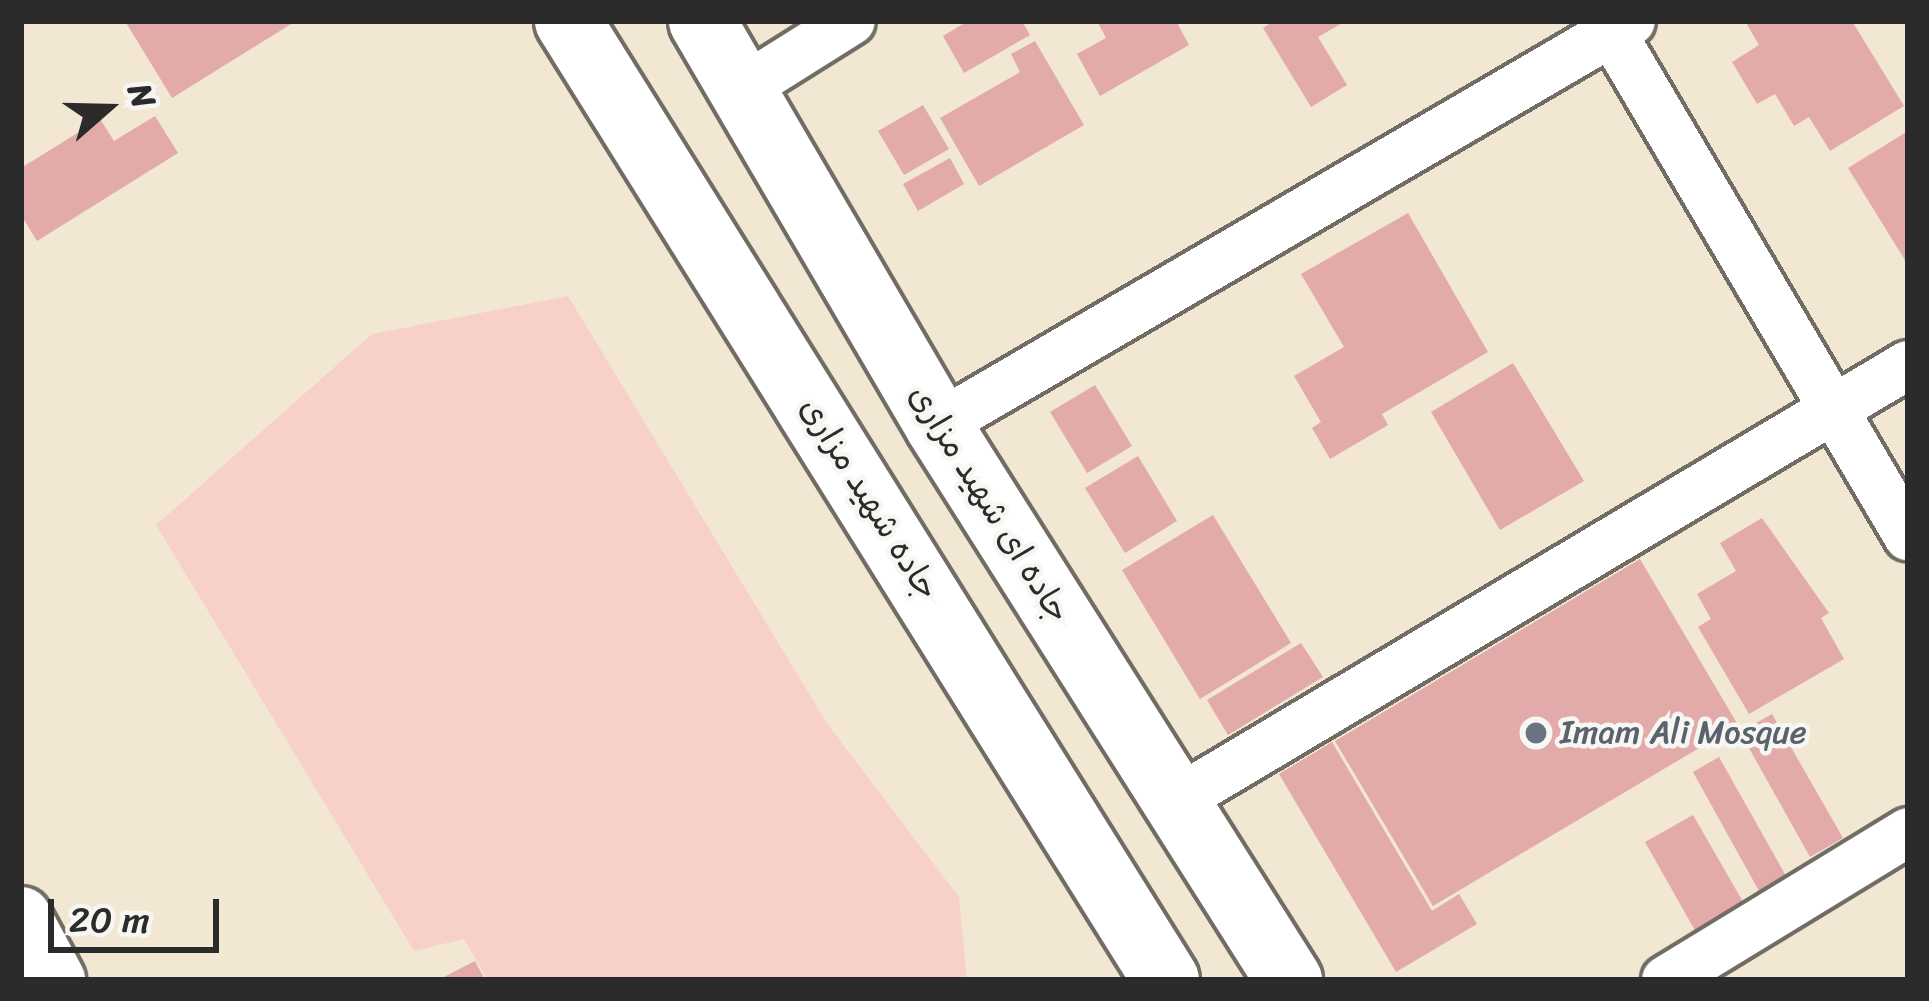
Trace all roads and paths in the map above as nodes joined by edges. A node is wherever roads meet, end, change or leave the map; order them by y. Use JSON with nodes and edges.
{"nodes":[{"id":1,"x":568,"y":21,"type":"edge"},
{"id":2,"x":702,"y":21,"type":"edge"},
{"id":3,"x":851,"y":21,"type":"edge"},
{"id":4,"x":1616,"y":25,"type":"edge"},
{"id":5,"x":744,"y":88,"type":"junction"},
{"id":6,"x":1908,"y":364,"type":"edge"},
{"id":7,"x":1835,"y":408,"type":"junction"},
{"id":8,"x":938,"y":425,"type":"junction"},
{"id":9,"x":1908,"y":536,"type":"edge"},
{"id":10,"x":1174,"y":802,"type":"junction"},
{"id":11,"x":1908,"y":832,"type":"edge"},
{"id":12,"x":21,"y":917,"type":"edge"},
{"id":13,"x":55,"y":980,"type":"edge"},
{"id":14,"x":1166,"y":980,"type":"edge"},
{"id":15,"x":1289,"y":980,"type":"edge"},
{"id":16,"x":1666,"y":980,"type":"edge"}],
"edges":[{"from":1,"to":14,"type":"main road","name":"جاده شهید مزاری"},
{"from":2,"to":5,"type":"main road","name":"جاده ای شهید مزاری"},
{"from":3,"to":5,"type":"street"},
{"from":4,"to":7,"type":"street"},
{"from":4,"to":8,"type":"street"},
{"from":5,"to":8,"type":"main road","name":"جاده ای شهید مزاری"},
{"from":6,"to":7,"type":"street"},
{"from":7,"to":9,"type":"street"},
{"from":7,"to":10,"type":"street"},
{"from":8,"to":10,"type":"main road","name":"جاده ای شهید مزاری"},
{"from":10,"to":15,"type":"main road","name":"جاده ای شهید مزاری"},
{"from":11,"to":16,"type":"street"},
{"from":12,"to":13,"type":"street"}]}
